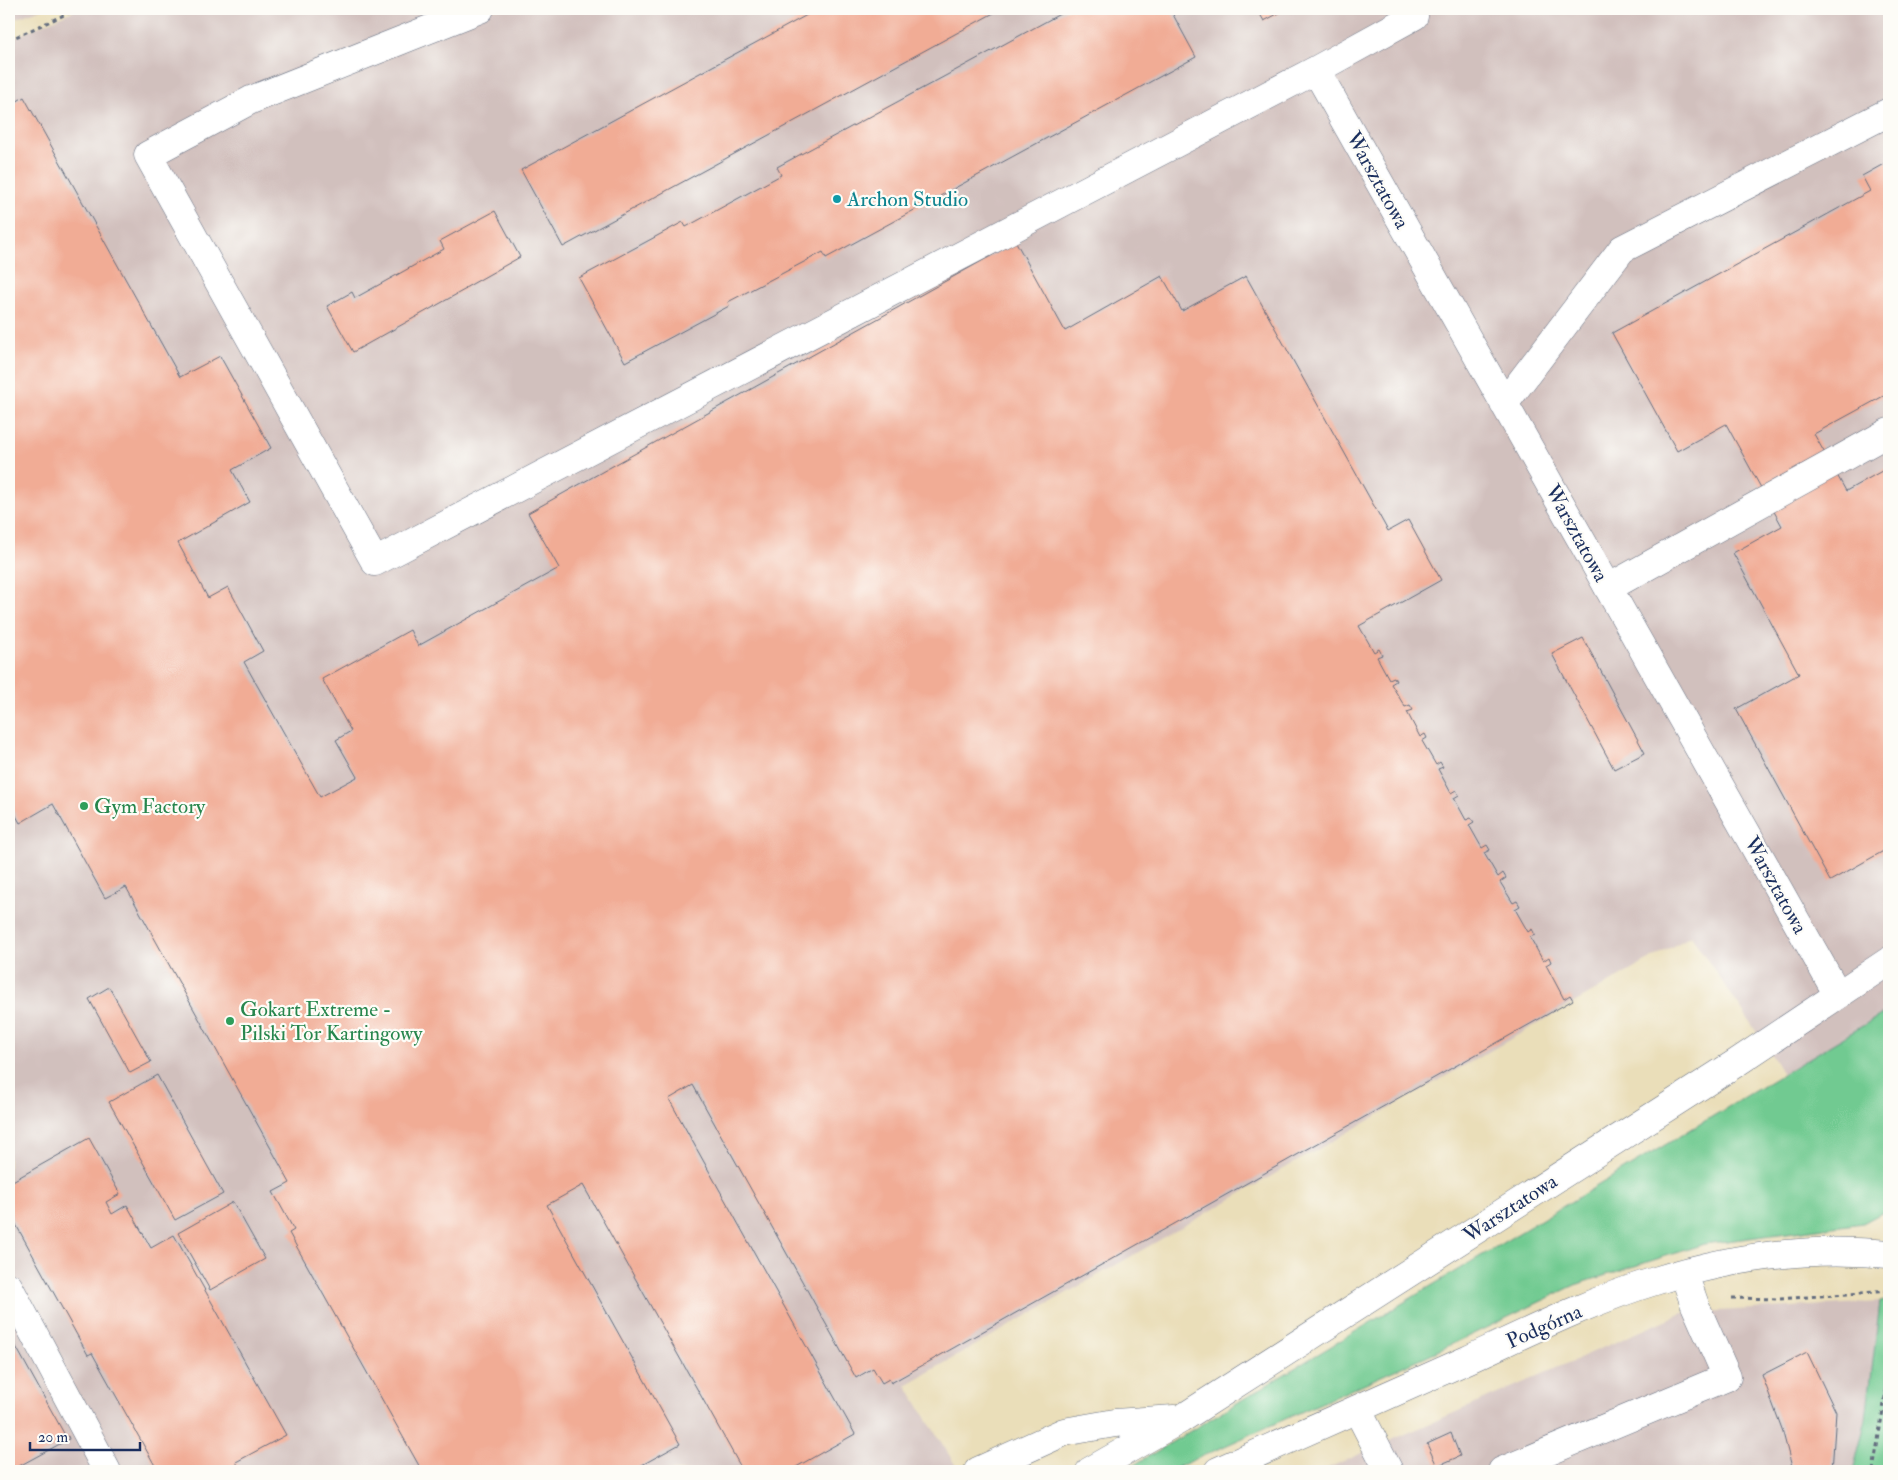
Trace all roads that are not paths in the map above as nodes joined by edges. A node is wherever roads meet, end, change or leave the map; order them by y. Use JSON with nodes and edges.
{"nodes":[{"id":1,"x":480,"y":9,"type":"edge"},
{"id":2,"x":1410,"y":9,"type":"edge"},
{"id":3,"x":1316,"y":70,"type":"junction"},
{"id":4,"x":1889,"y":112,"type":"edge"},
{"id":5,"x":1504,"y":404,"type":"junction"},
{"id":6,"x":1889,"y":432,"type":"edge"},
{"id":7,"x":1608,"y":588,"type":"junction"},
{"id":8,"x":1889,"y":961,"type":"edge"},
{"id":9,"x":1838,"y":995,"type":"junction"},
{"id":10,"x":1889,"y":1254,"type":"edge"},
{"id":11,"x":1684,"y":1274,"type":"junction"},
{"id":12,"x":9,"y":1286,"type":"edge"},
{"id":13,"x":1357,"y":1409,"type":"junction"},
{"id":14,"x":1181,"y":1419,"type":"junction"},
{"id":15,"x":107,"y":1471,"type":"edge"},
{"id":16,"x":978,"y":1471,"type":"edge"},
{"id":17,"x":1090,"y":1471,"type":"edge"},
{"id":18,"x":1218,"y":1471,"type":"edge"},
{"id":19,"x":1389,"y":1471,"type":"edge"},
{"id":20,"x":1502,"y":1471,"type":"edge"}],
"edges":[{"from":1,"to":3,"type":"street"},
{"from":2,"to":3,"type":"street"},
{"from":3,"to":5,"type":"street","name":"Warsztatowa"},
{"from":4,"to":5,"type":"street"},
{"from":5,"to":7,"type":"street","name":"Warsztatowa"},
{"from":6,"to":7,"type":"street"},
{"from":7,"to":9,"type":"street","name":"Warsztatowa"},
{"from":8,"to":9,"type":"street","name":"Warsztatowa"},
{"from":9,"to":14,"type":"street","name":"Warsztatowa"},
{"from":10,"to":11,"type":"street","name":"Podgórna"},
{"from":11,"to":13,"type":"street","name":"Podgórna"},
{"from":11,"to":20,"type":"street"},
{"from":12,"to":15,"type":"street"},
{"from":13,"to":18,"type":"street","name":"Podgórna"},
{"from":13,"to":19,"type":"street"},
{"from":14,"to":16,"type":"street","name":"Warsztatowa"},
{"from":14,"to":17,"type":"street","name":"Warsztatowa"}]}
